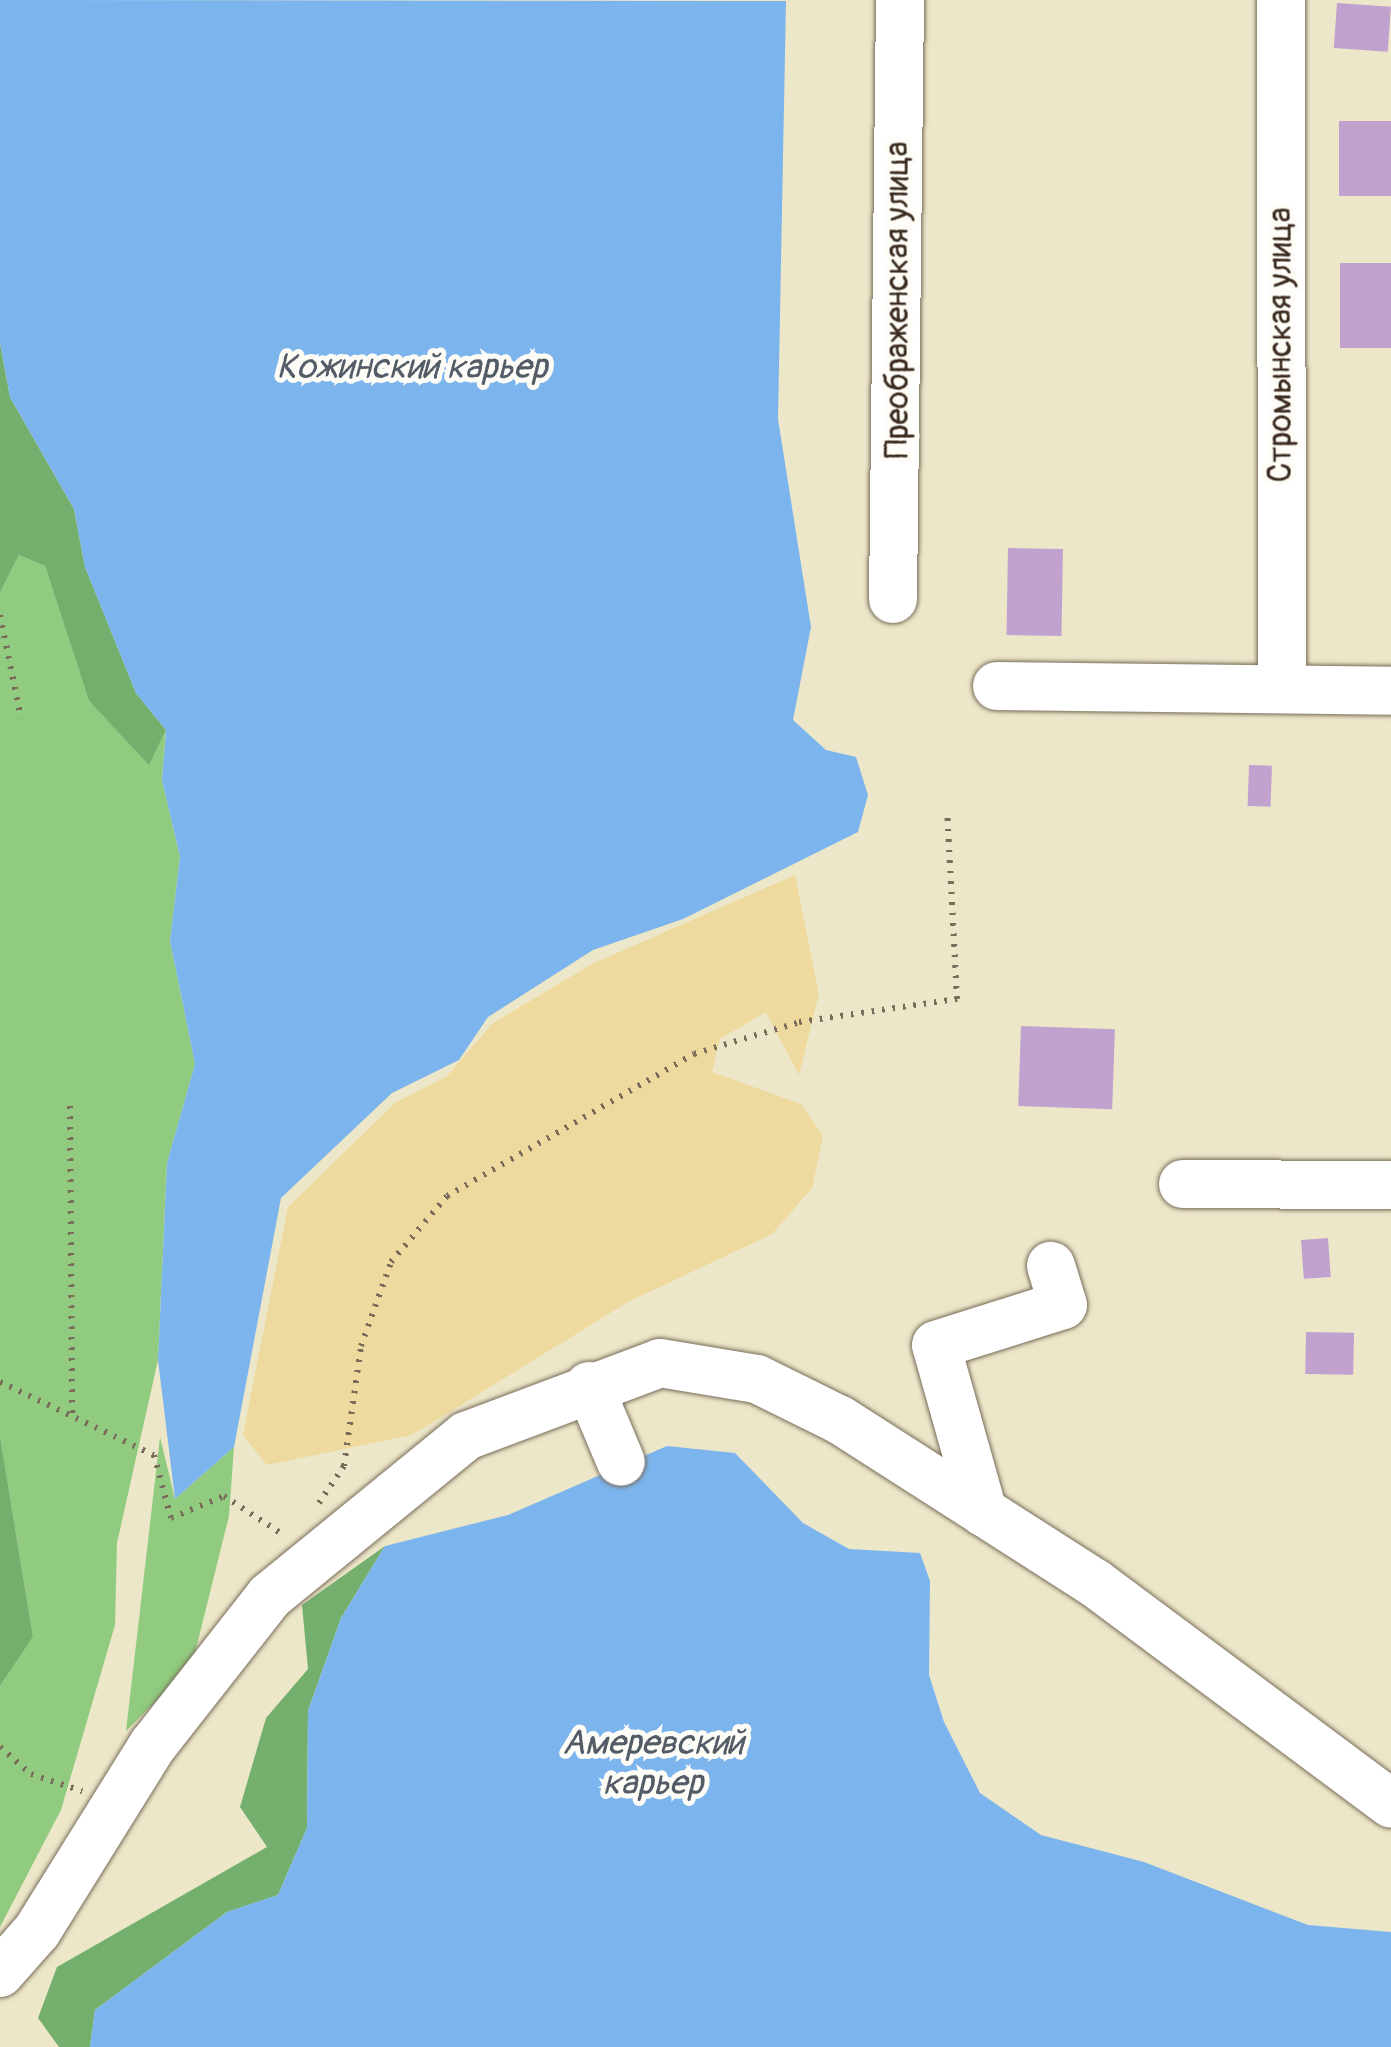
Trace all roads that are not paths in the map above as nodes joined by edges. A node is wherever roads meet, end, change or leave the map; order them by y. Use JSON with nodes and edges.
{"nodes":[{"id":1,"x":900,"y":0,"type":"edge"},
{"id":2,"x":1281,"y":0,"type":"edge"},
{"id":3,"x":893,"y":599,"type":"dead end"},
{"id":4,"x":997,"y":686,"type":"dead end"},
{"id":5,"x":1282,"y":689,"type":"junction"},
{"id":6,"x":1391,"y":690,"type":"edge"},
{"id":7,"x":1184,"y":1184,"type":"dead end"},
{"id":8,"x":1391,"y":1185,"type":"edge"},
{"id":9,"x":1051,"y":1266,"type":"dead end"},
{"id":10,"x":589,"y":1386,"type":"junction"},
{"id":11,"x":620,"y":1462,"type":"dead end"},
{"id":12,"x":984,"y":1512,"type":"junction"},
{"id":13,"x":1391,"y":1804,"type":"edge"},
{"id":14,"x":18,"y":1938,"type":"edge"},
{"id":15,"x":0,"y":1972,"type":"edge"}],
"edges":[{"from":1,"to":3,"type":"street","name":"Преображенская улица"},
{"from":2,"to":5,"type":"street","name":"Стромынская улица"},
{"from":4,"to":5,"type":"street"},
{"from":5,"to":6,"type":"street"},
{"from":7,"to":8,"type":"street"},
{"from":9,"to":12,"type":"street"},
{"from":10,"to":11,"type":"street"},
{"from":10,"to":12,"type":"street"},
{"from":10,"to":14,"type":"street"},
{"from":12,"to":13,"type":"street"},
{"from":14,"to":15,"type":"street"}]}
